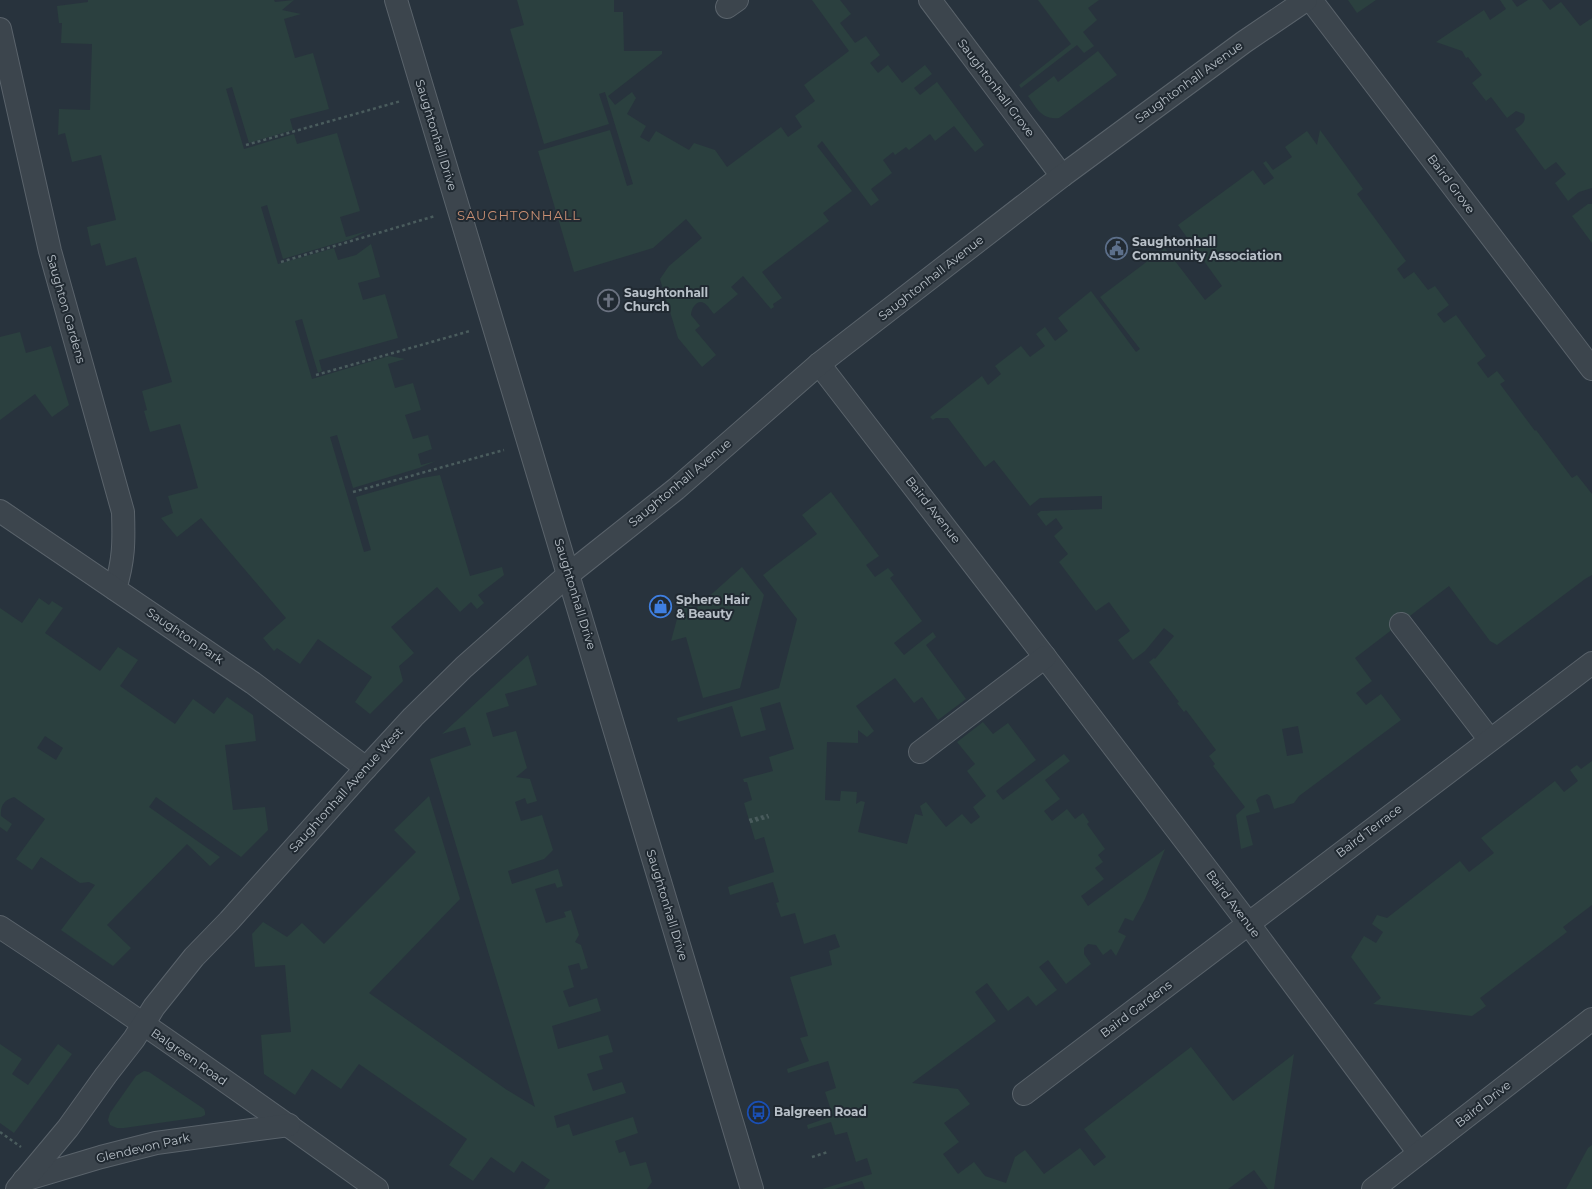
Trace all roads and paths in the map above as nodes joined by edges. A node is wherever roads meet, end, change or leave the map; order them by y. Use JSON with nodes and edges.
{"nodes":[{"id":1,"x":396,"y":0,"type":"edge"},
{"id":2,"x":930,"y":0,"type":"edge"},
{"id":3,"x":1306,"y":0,"type":"edge"},
{"id":4,"x":1311,"y":0,"type":"edge"},
{"id":5,"x":0,"y":29,"type":"edge"},
{"id":6,"x":424,"y":95,"type":"junction"},
{"id":7,"x":246,"y":146,"type":"dead end"},
{"id":8,"x":1062,"y":176,"type":"junction"},
{"id":9,"x":459,"y":208,"type":"junction"},
{"id":10,"x":281,"y":262,"type":"dead end"},
{"id":11,"x":493,"y":324,"type":"junction"},
{"id":12,"x":819,"y":364,"type":"junction"},
{"id":13,"x":1592,"y":369,"type":"edge"},
{"id":14,"x":316,"y":375,"type":"dead end"},
{"id":15,"x":530,"y":443,"type":"junction"},
{"id":16,"x":354,"y":492,"type":"dead end"},
{"id":17,"x":0,"y":511,"type":"edge"},
{"id":18,"x":569,"y":574,"type":"junction"},
{"id":19,"x":116,"y":589,"type":"junction"},
{"id":20,"x":1401,"y":624,"type":"dead end"},
{"id":21,"x":1045,"y":657,"type":"junction"},
{"id":22,"x":1592,"y":663,"type":"edge"},
{"id":23,"x":1490,"y":740,"type":"junction"},
{"id":24,"x":920,"y":752,"type":"dead end"},
{"id":25,"x":366,"y":768,"type":"junction"},
{"id":26,"x":768,"y":816,"type":"dead end"},
{"id":27,"x":750,"y":821,"type":"dead end"},
{"id":28,"x":1248,"y":923,"type":"junction"},
{"id":29,"x":0,"y":927,"type":"edge"},
{"id":30,"x":1592,"y":1019,"type":"edge"},
{"id":31,"x":144,"y":1025,"type":"junction"},
{"id":32,"x":1024,"y":1094,"type":"dead end"},
{"id":33,"x":289,"y":1125,"type":"junction"},
{"id":34,"x":828,"y":1152,"type":"dead end"},
{"id":35,"x":1419,"y":1153,"type":"junction"},
{"id":36,"x":812,"y":1157,"type":"dead end"},
{"id":37,"x":21,"y":1185,"type":"edge"},
{"id":38,"x":377,"y":1189,"type":"edge"},
{"id":39,"x":752,"y":1189,"type":"edge"},
{"id":40,"x":1373,"y":1189,"type":"edge"}],
"edges":[{"from":1,"to":6,"type":"street","name":"Saughtonhall Drive"},
{"from":2,"to":8,"type":"street","name":"Saughtonhall Grove"},
{"from":3,"to":8,"type":"street","name":"Saughtonhall Avenue"},
{"from":4,"to":13,"type":"street","name":"Baird Grove"},
{"from":5,"to":19,"type":"street","name":"Saughton Gardens"},
{"from":6,"to":7,"type":"path"},
{"from":6,"to":9,"type":"street","name":"Saughtonhall Drive"},
{"from":8,"to":12,"type":"street","name":"Saughtonhall Avenue"},
{"from":9,"to":10,"type":"path"},
{"from":9,"to":11,"type":"street","name":"Saughtonhall Drive"},
{"from":11,"to":14,"type":"path"},
{"from":11,"to":15,"type":"street","name":"Saughtonhall Drive"},
{"from":12,"to":18,"type":"street","name":"Saughtonhall Avenue"},
{"from":12,"to":21,"type":"street","name":"Baird Avenue"},
{"from":15,"to":16,"type":"path"},
{"from":15,"to":18,"type":"street","name":"Saughtonhall Drive"},
{"from":17,"to":19,"type":"street","name":"Saughton Park"},
{"from":18,"to":25,"type":"street","name":"Saughtonhall Avenue West"},
{"from":18,"to":39,"type":"street","name":"Saughtonhall Drive"},
{"from":19,"to":25,"type":"street","name":"Saughton Park"},
{"from":20,"to":23,"type":"street"},
{"from":21,"to":24,"type":"street"},
{"from":21,"to":28,"type":"street","name":"Baird Avenue"},
{"from":22,"to":23,"type":"street","name":"Baird Terrace"},
{"from":23,"to":28,"type":"street","name":"Baird Terrace"},
{"from":25,"to":31,"type":"street","name":"Saughtonhall Avenue West"},
{"from":26,"to":27,"type":"path"},
{"from":28,"to":32,"type":"street","name":"Baird Gardens"},
{"from":28,"to":35,"type":"street","name":"Baird Avenue"},
{"from":29,"to":31,"type":"street","name":"Balgreen Road"},
{"from":30,"to":35,"type":"street","name":"Baird Drive"},
{"from":31,"to":33,"type":"street","name":"Balgreen Road"},
{"from":31,"to":37,"type":"street","name":"Glendevon Park"},
{"from":33,"to":37,"type":"street","name":"Glendevon Park"},
{"from":33,"to":38,"type":"street","name":"Balgreen Road"},
{"from":34,"to":36,"type":"path"},
{"from":35,"to":40,"type":"street","name":"Baird Drive"}]}
